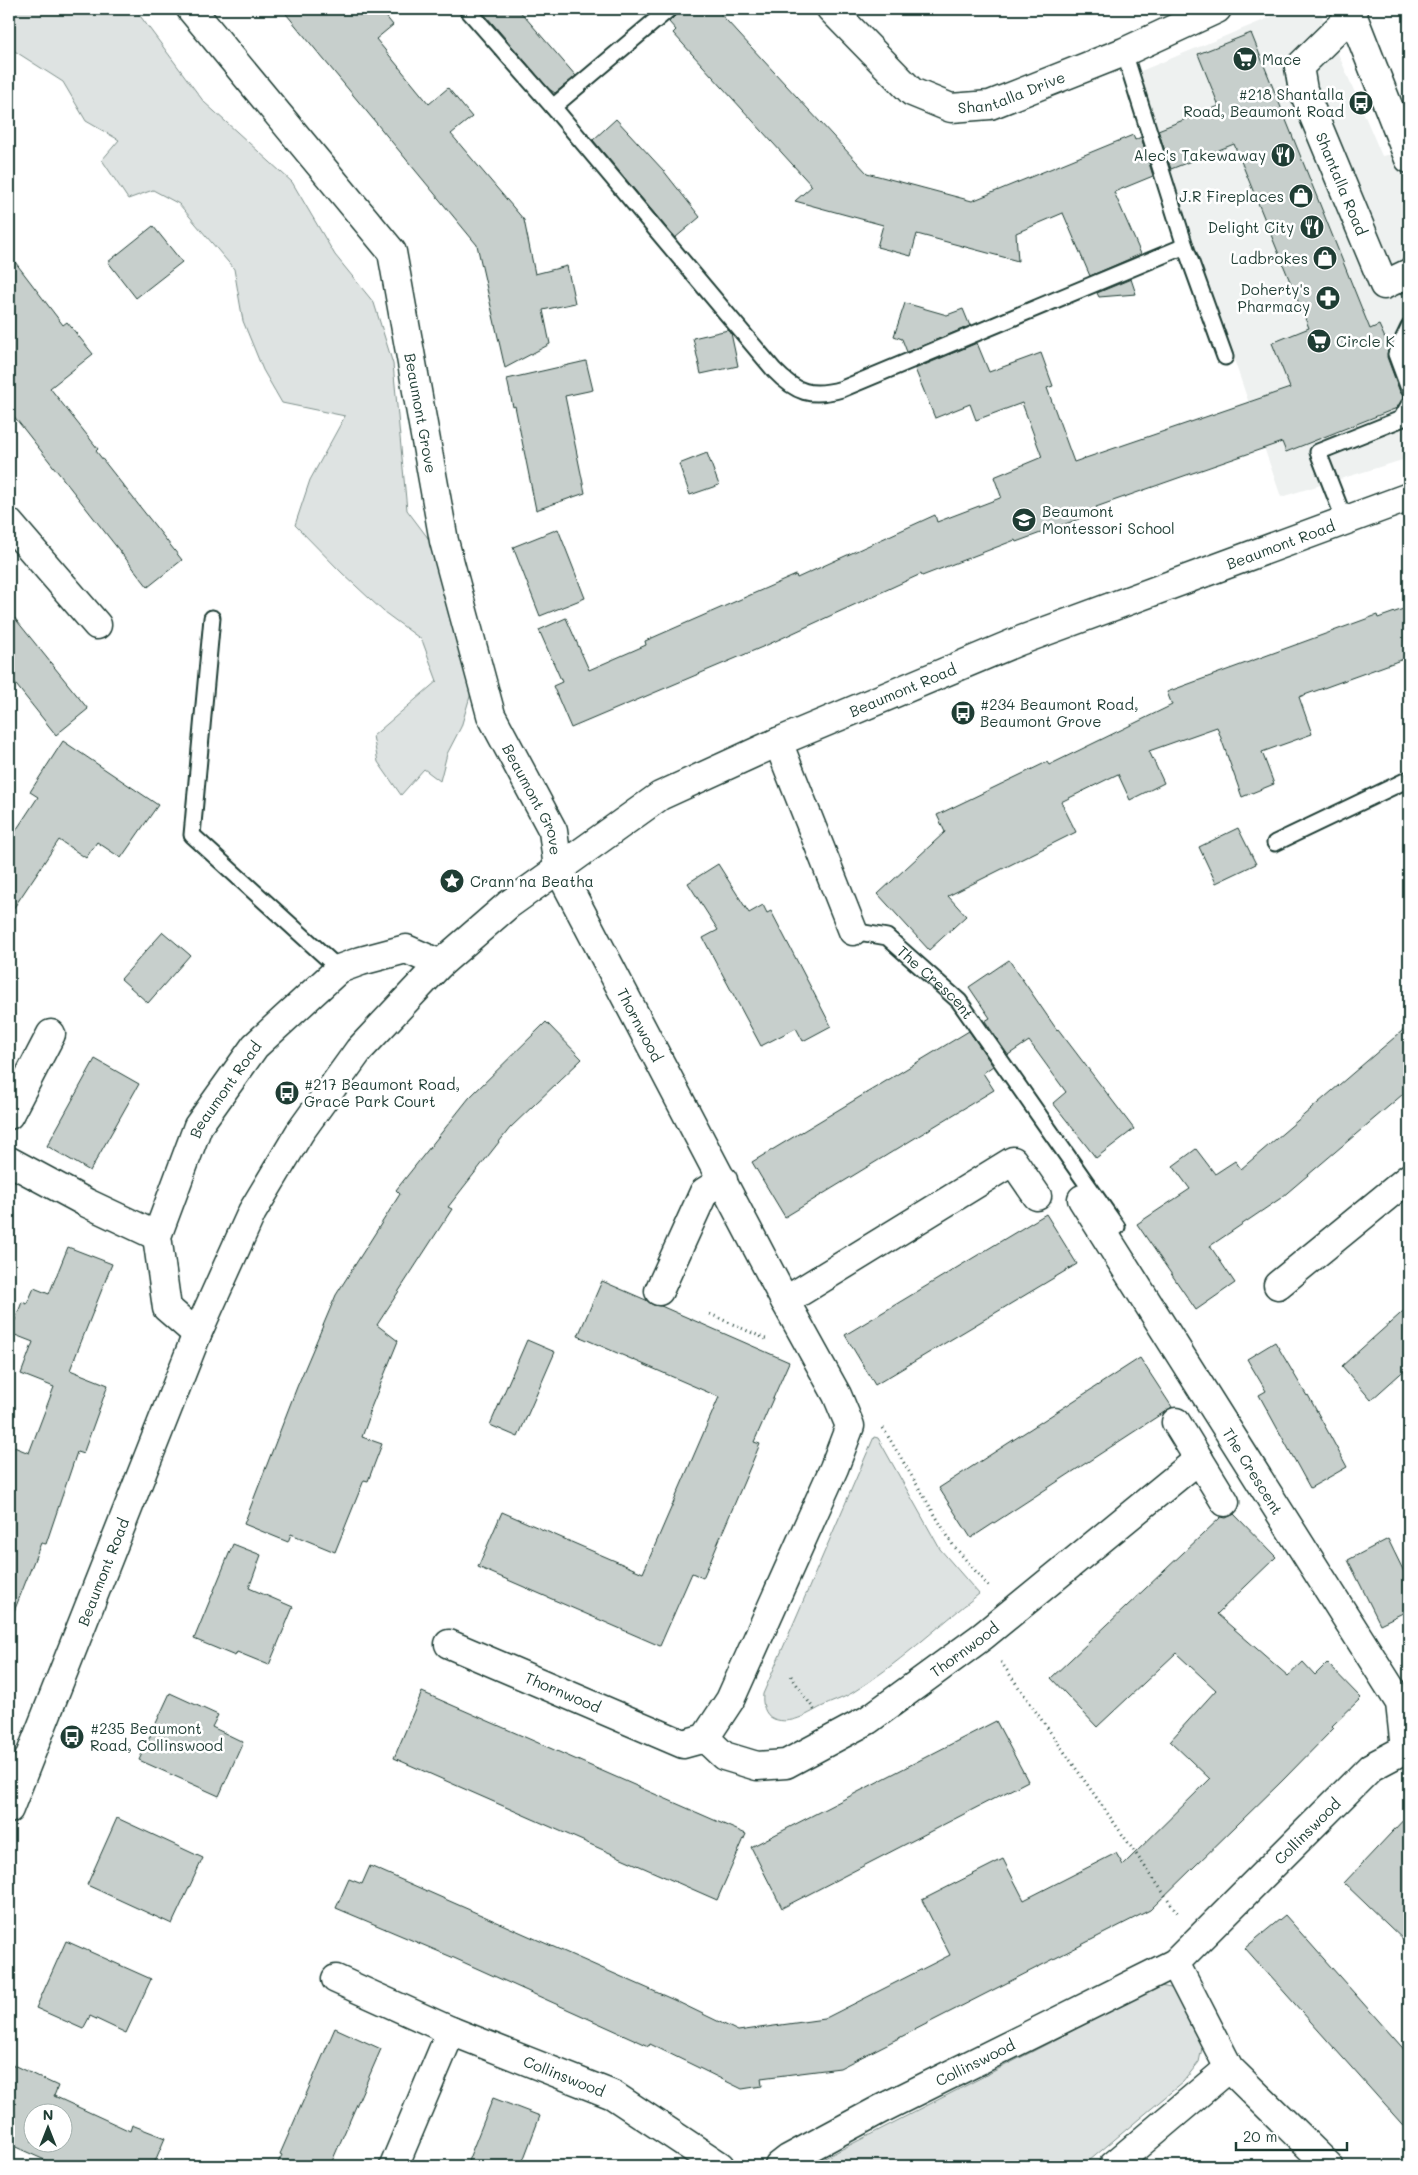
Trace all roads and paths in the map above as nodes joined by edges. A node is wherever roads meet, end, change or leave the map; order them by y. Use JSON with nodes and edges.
{"nodes":[{"id":1,"x":191,"y":9,"type":"edge"},
{"id":2,"x":467,"y":9,"type":"edge"},
{"id":3,"x":668,"y":9,"type":"edge"},
{"id":4,"x":831,"y":9,"type":"edge"},
{"id":5,"x":1217,"y":9,"type":"edge"},
{"id":6,"x":1351,"y":12,"type":"edge"},
{"id":7,"x":1124,"y":52,"type":"junction"},
{"id":8,"x":553,"y":107,"type":"junction"},
{"id":9,"x":1409,"y":159,"type":"edge"},
{"id":10,"x":1185,"y":246,"type":"junction"},
{"id":11,"x":1409,"y":273,"type":"edge"},
{"id":12,"x":1409,"y":327,"type":"edge"},
{"id":13,"x":1225,"y":357,"type":"dead end"},
{"id":14,"x":1409,"y":389,"type":"edge"},
{"id":15,"x":1409,"y":405,"type":"edge"},
{"id":16,"x":1409,"y":498,"type":"edge"},
{"id":17,"x":1345,"y":521,"type":"junction"},
{"id":18,"x":9,"y":523,"type":"edge"},
{"id":19,"x":212,"y":618,"type":"dead end"},
{"id":20,"x":97,"y":625,"type":"dead end"},
{"id":21,"x":778,"y":742,"type":"junction"},
{"id":22,"x":1409,"y":779,"type":"edge"},
{"id":23,"x":1275,"y":843,"type":"dead end"},
{"id":24,"x":558,"y":868,"type":"junction"},
{"id":25,"x":853,"y":931,"type":"joint"},
{"id":26,"x":440,"y":964,"type":"junction"},
{"id":27,"x":339,"y":969,"type":"junction"},
{"id":28,"x":51,"y":1034,"type":"dead end"},
{"id":29,"x":9,"y":1115,"type":"edge"},
{"id":30,"x":9,"y":1161,"type":"edge"},
{"id":31,"x":1409,"y":1178,"type":"edge"},
{"id":32,"x":723,"y":1180,"type":"junction"},
{"id":33,"x":1037,"y":1196,"type":"dead end"},
{"id":34,"x":1082,"y":1200,"type":"dead end"},
{"id":35,"x":1117,"y":1227,"type":"dead end"},
{"id":36,"x":157,"y":1236,"type":"junction"},
{"id":37,"x":1278,"y":1285,"type":"dead end"},
{"id":38,"x":659,"y":1291,"type":"dead end"},
{"id":39,"x":785,"y":1301,"type":"junction"},
{"id":40,"x":710,"y":1314,"type":"dead end"},
{"id":41,"x":197,"y":1334,"type":"junction"},
{"id":42,"x":772,"y":1337,"type":"dead end"},
{"id":43,"x":1176,"y":1422,"type":"dead end"},
{"id":44,"x":880,"y":1423,"type":"dead end"},
{"id":45,"x":1199,"y":1459,"type":"junction"},
{"id":46,"x":1225,"y":1502,"type":"dead end"},
{"id":47,"x":992,"y":1590,"type":"dead end"},
{"id":48,"x":449,"y":1644,"type":"dead end"},
{"id":49,"x":996,"y":1655,"type":"dead end"},
{"id":50,"x":792,"y":1676,"type":"dead end"},
{"id":51,"x":820,"y":1717,"type":"dead end"},
{"id":52,"x":705,"y":1738,"type":"junction"},
{"id":53,"x":1405,"y":1749,"type":"joint"},
{"id":54,"x":9,"y":1809,"type":"edge"},
{"id":55,"x":1197,"y":1941,"type":"junction"},
{"id":56,"x":1175,"y":1963,"type":"junction"},
{"id":57,"x":336,"y":1979,"type":"dead end"},
{"id":58,"x":451,"y":2031,"type":"junction"},
{"id":59,"x":1229,"y":2068,"type":"junction"},
{"id":60,"x":394,"y":2166,"type":"edge"},
{"id":61,"x":720,"y":2166,"type":"edge"},
{"id":62,"x":779,"y":2166,"type":"edge"},
{"id":63,"x":1113,"y":2166,"type":"edge"},
{"id":64,"x":1329,"y":2166,"type":"edge"}],
"edges":[{"from":1,"to":24,"type":"street","name":"Beaumont Grove"},
{"from":2,"to":8,"type":"lane"},
{"from":3,"to":8,"type":"lane"},
{"from":4,"to":7,"type":"street","name":"Shantalla Drive"},
{"from":5,"to":7,"type":"street","name":"Shantalla Drive"},
{"from":6,"to":9,"type":"street","name":"Shantalla Road"},
{"from":6,"to":11,"type":"street","name":"Shantalla Road"},
{"from":7,"to":10,"type":"lane"},
{"from":8,"to":10,"type":"lane"},
{"from":10,"to":13,"type":"lane"},
{"from":12,"to":14,"type":"lane"},
{"from":15,"to":17,"type":"lane"},
{"from":16,"to":17,"type":"street","name":"Beaumont Road"},
{"from":17,"to":21,"type":"street","name":"Beaumont Road"},
{"from":18,"to":20,"type":"street"},
{"from":19,"to":27,"type":"lane"},
{"from":21,"to":24,"type":"street","name":"Beaumont Road"},
{"from":21,"to":25,"type":"street","name":"The Crescent"},
{"from":22,"to":23,"type":"lane"},
{"from":24,"to":26,"type":"street","name":"Beaumont Road"},
{"from":24,"to":32,"type":"street","name":"Thornwood"},
{"from":25,"to":35,"type":"lane","name":"The Crescent"},
{"from":26,"to":27,"type":"street","name":"Beaumont Road"},
{"from":26,"to":41,"type":"street","name":"Beaumont Road"},
{"from":27,"to":36,"type":"street","name":"Beaumont Road"},
{"from":28,"to":29,"type":"street"},
{"from":30,"to":36,"type":"street"},
{"from":31,"to":37,"type":"street"},
{"from":32,"to":38,"type":"street"},
{"from":32,"to":39,"type":"street","name":"Thornwood"},
{"from":33,"to":39,"type":"street"},
{"from":34,"to":53,"type":"street","name":"The Crescent"},
{"from":36,"to":41,"type":"street","name":"Beaumont Road"},
{"from":39,"to":52,"type":"street","name":"Thornwood"},
{"from":40,"to":42,"type":"path"},
{"from":41,"to":54,"type":"street","name":"Beaumont Road"},
{"from":43,"to":45,"type":"street"},
{"from":44,"to":47,"type":"path"},
{"from":45,"to":46,"type":"street"},
{"from":45,"to":52,"type":"street","name":"Thornwood"},
{"from":48,"to":52,"type":"street","name":"Thornwood"},
{"from":49,"to":55,"type":"path"},
{"from":50,"to":51,"type":"path"},
{"from":53,"to":55,"type":"street","name":"Collinswood"},
{"from":55,"to":56,"type":"street","name":"Collinswood"},
{"from":56,"to":59,"type":"street"},
{"from":56,"to":62,"type":"street","name":"Collinswood"},
{"from":57,"to":58,"type":"street","name":"Collinswood"},
{"from":58,"to":60,"type":"street"},
{"from":58,"to":61,"type":"street","name":"Collinswood"},
{"from":59,"to":63,"type":"street"},
{"from":59,"to":64,"type":"street"}]}
